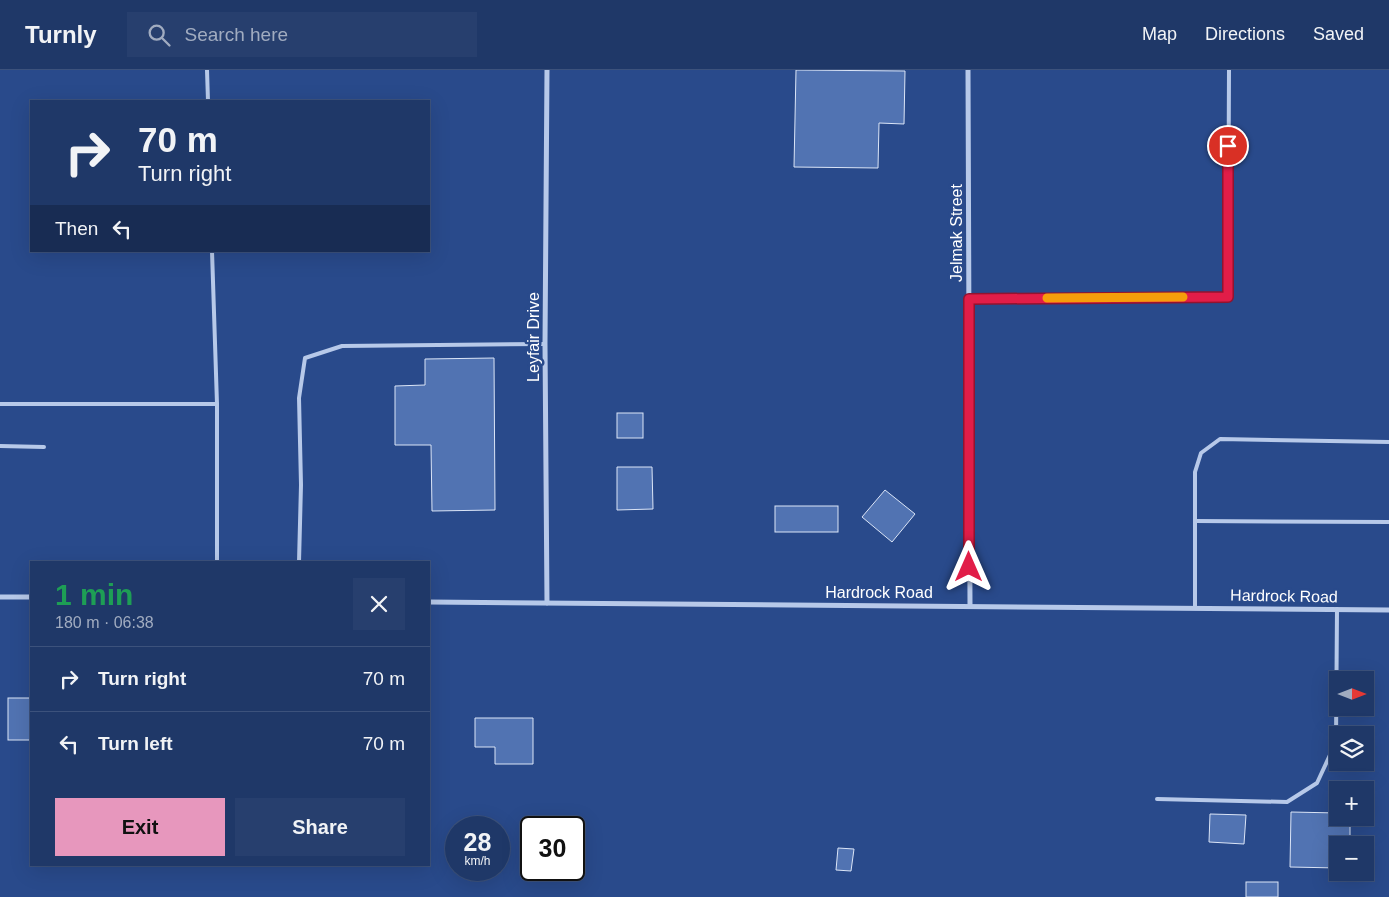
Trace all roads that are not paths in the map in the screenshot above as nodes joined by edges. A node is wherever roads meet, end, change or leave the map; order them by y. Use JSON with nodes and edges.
{"nodes":[{"id":1,"x":207,"y":70,"type":"edge"},
{"id":2,"x":547,"y":70,"type":"edge"},
{"id":3,"x":968,"y":70,"type":"edge"},
{"id":4,"x":1229,"y":70,"type":"edge"},
{"id":5,"x":208,"y":100,"type":"edge"},
{"id":6,"x":212,"y":252,"type":"edge"},
{"id":7,"x":969,"y":299,"type":"junction"},
{"id":8,"x":545,"y":344,"type":"junction"},
{"id":9,"x":0,"y":404,"type":"edge"},
{"id":10,"x":217,"y":404,"type":"junction"},
{"id":11,"x":1389,"y":442,"type":"edge"},
{"id":12,"x":0,"y":446,"type":"edge"},
{"id":13,"x":44,"y":447,"type":"dead end"},
{"id":14,"x":1195,"y":521,"type":"junction"},
{"id":15,"x":1389,"y":522,"type":"edge"},
{"id":16,"x":217,"y":561,"type":"edge"},
{"id":17,"x":299,"y":561,"type":"edge"},
{"id":18,"x":0,"y":597,"type":"edge"},
{"id":19,"x":30,"y":597,"type":"edge"},
{"id":20,"x":430,"y":602,"type":"edge"},
{"id":21,"x":546,"y":603,"type":"junction"},
{"id":22,"x":970,"y":605,"type":"junction"},
{"id":23,"x":1195,"y":608,"type":"junction"},
{"id":24,"x":1337,"y":609,"type":"junction"},
{"id":25,"x":1389,"y":610,"type":"edge"},
{"id":26,"x":1157,"y":799,"type":"dead end"}],
"edges":[{"from":1,"to":5,"type":"lane"},
{"from":2,"to":8,"type":"street","name":"Leyfair Drive"},
{"from":3,"to":7,"type":"street","name":"Jelmak Street"},
{"from":4,"to":7,"type":"lane"},
{"from":6,"to":10,"type":"lane"},
{"from":7,"to":22,"type":"street","name":"Jelmak Street"},
{"from":8,"to":17,"type":"lane"},
{"from":8,"to":21,"type":"street","name":"Leyfair Drive"},
{"from":9,"to":10,"type":"lane"},
{"from":10,"to":16,"type":"lane"},
{"from":11,"to":14,"type":"lane"},
{"from":12,"to":13,"type":"lane"},
{"from":14,"to":15,"type":"lane"},
{"from":14,"to":23,"type":"lane"},
{"from":18,"to":19,"type":"street"},
{"from":20,"to":21,"type":"street","name":"Hardrock Road"},
{"from":21,"to":22,"type":"street","name":"Hardrock Road"},
{"from":22,"to":23,"type":"street","name":"Hardrock Road"},
{"from":23,"to":24,"type":"street","name":"Hardrock Road"},
{"from":24,"to":25,"type":"street","name":"Hardrock Road"},
{"from":24,"to":26,"type":"lane"}]}
